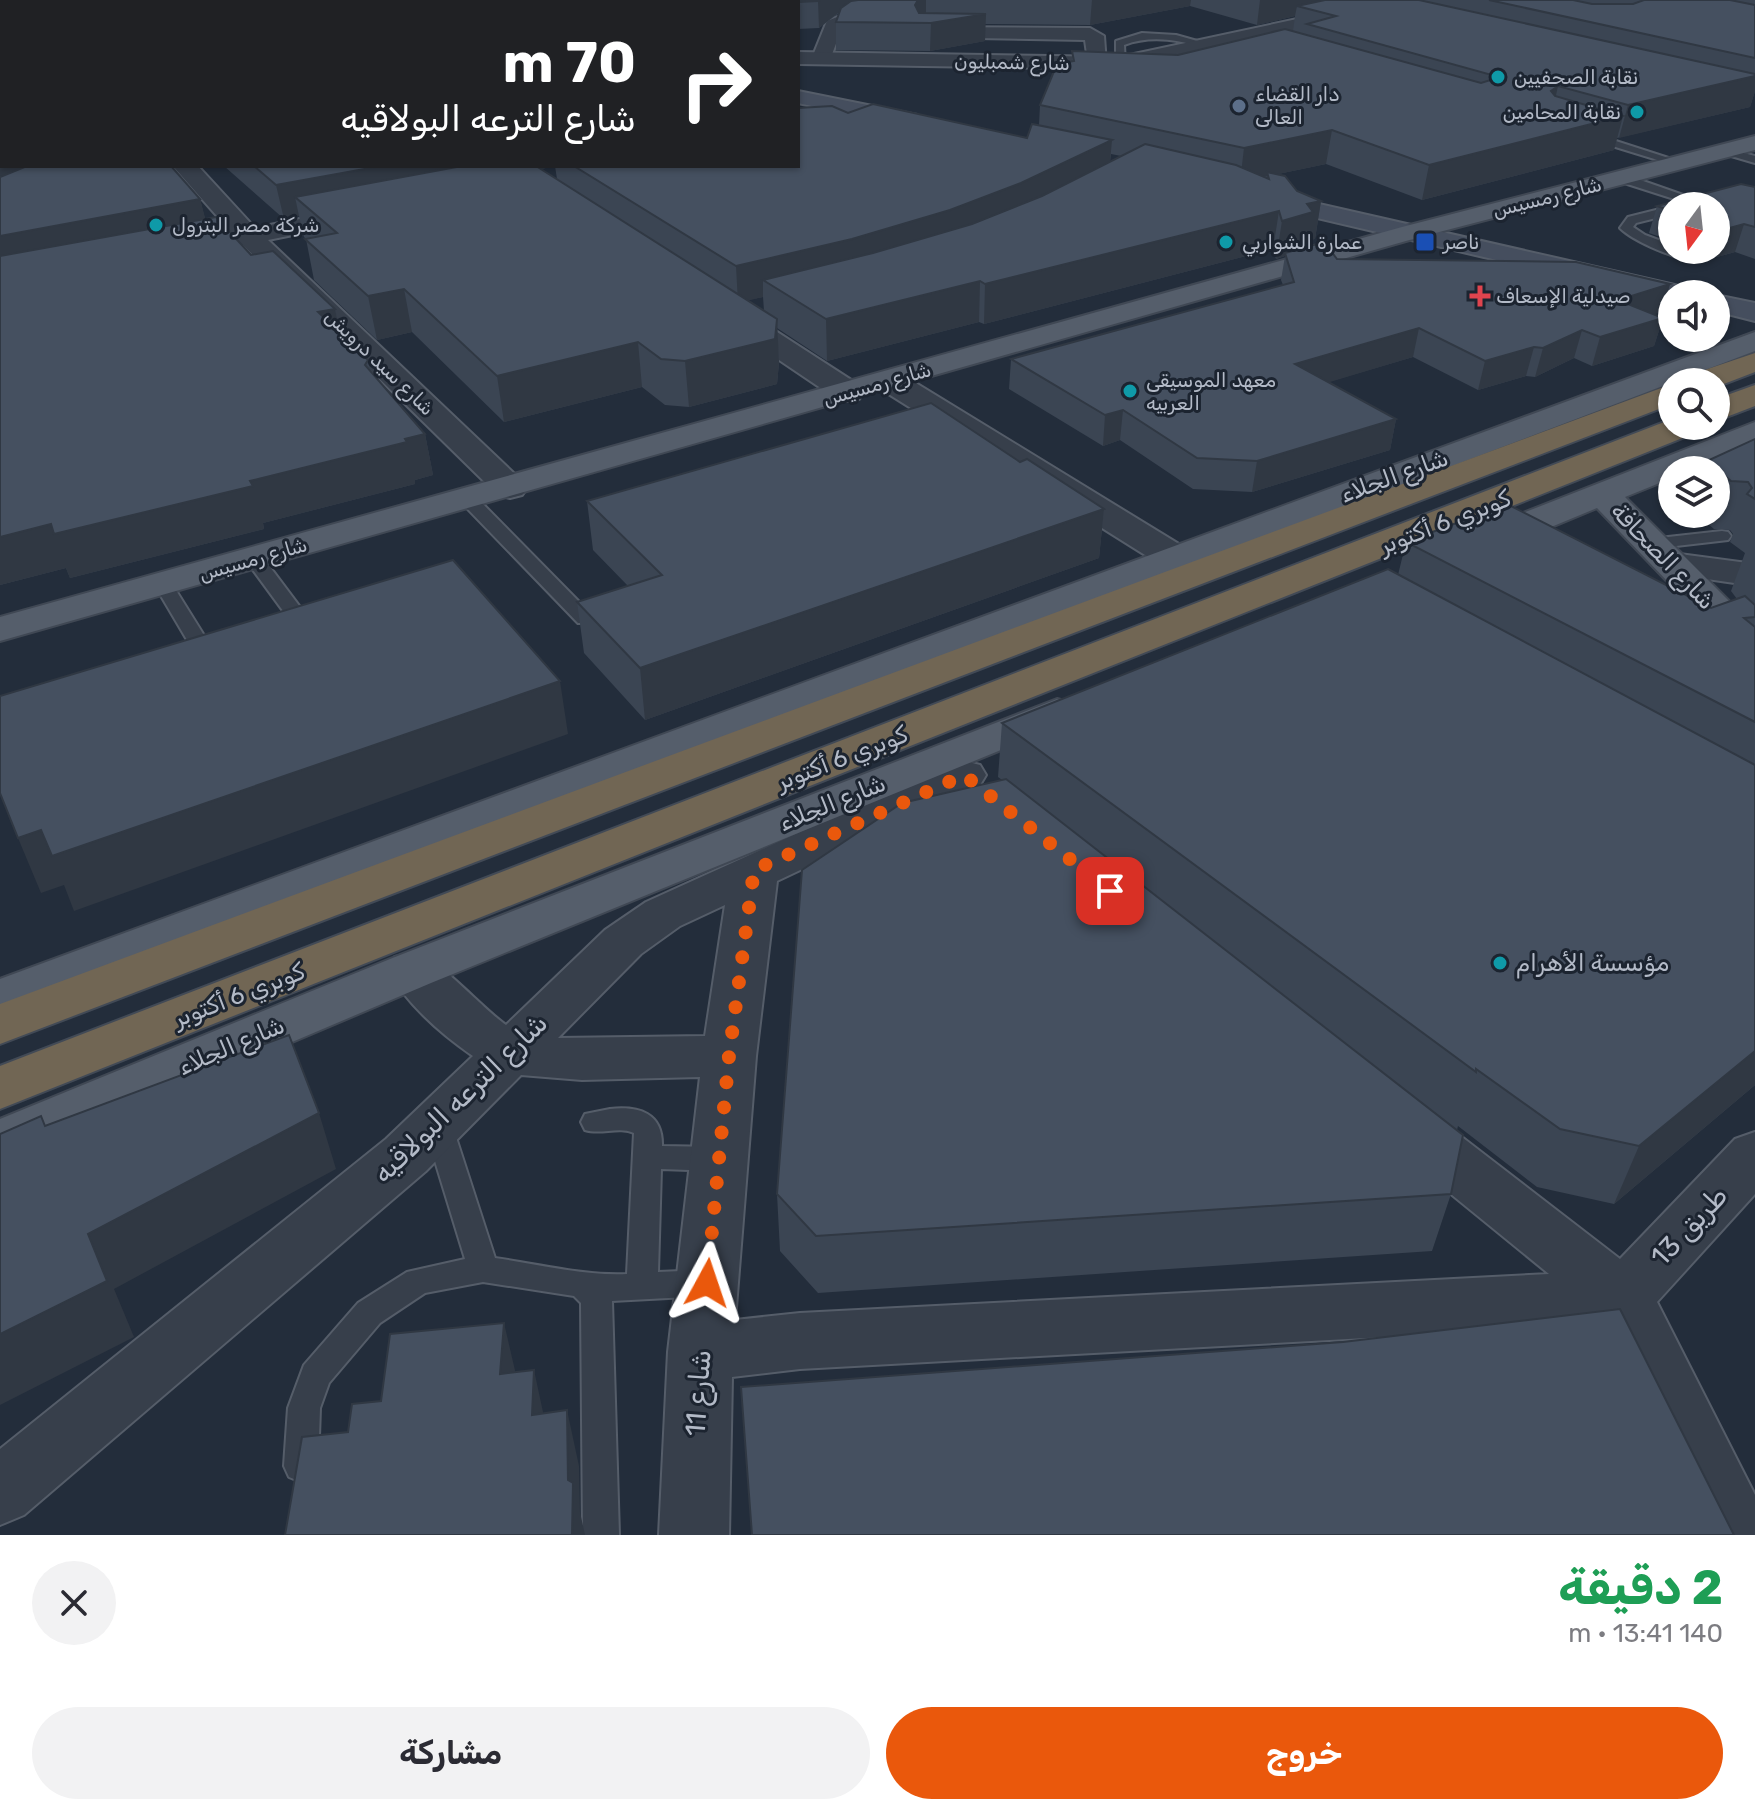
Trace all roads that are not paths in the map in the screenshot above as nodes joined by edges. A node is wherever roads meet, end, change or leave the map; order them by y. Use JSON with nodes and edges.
{"nodes":[{"id":1,"x":1333,"y":0,"type":"edge"},
{"id":2,"x":1410,"y":0,"type":"edge"},
{"id":3,"x":1370,"y":9,"type":"junction"},
{"id":4,"x":910,"y":12,"type":"edge"},
{"id":5,"x":1420,"y":21,"type":"edge"},
{"id":6,"x":926,"y":33,"type":"edge"},
{"id":7,"x":800,"y":58,"type":"edge"},
{"id":8,"x":822,"y":58,"type":"junction"},
{"id":9,"x":1096,"y":64,"type":"junction"},
{"id":10,"x":800,"y":97,"type":"edge"},
{"id":11,"x":877,"y":114,"type":"junction"},
{"id":12,"x":824,"y":124,"type":"edge"},
{"id":13,"x":938,"y":127,"type":"edge"},
{"id":14,"x":1581,"y":133,"type":"edge"},
{"id":15,"x":1755,"y":143,"type":"edge"},
{"id":16,"x":1725,"y":151,"type":"junction"},
{"id":17,"x":1755,"y":160,"type":"edge"},
{"id":18,"x":1678,"y":163,"type":"junction"},
{"id":19,"x":187,"y":168,"type":"edge"},
{"id":20,"x":1622,"y":178,"type":"junction"},
{"id":21,"x":1660,"y":192,"type":"edge"},
{"id":22,"x":1244,"y":193,"type":"edge"},
{"id":23,"x":389,"y":209,"type":"edge"},
{"id":24,"x":1658,"y":214,"type":"edge"},
{"id":25,"x":1411,"y":232,"type":"junction"},
{"id":26,"x":249,"y":237,"type":"junction"},
{"id":27,"x":1658,"y":245,"type":"edge"},
{"id":28,"x":156,"y":255,"type":"edge"},
{"id":29,"x":1658,"y":289,"type":"edge"},
{"id":30,"x":707,"y":299,"type":"edge"},
{"id":31,"x":774,"y":306,"type":"edge"},
{"id":32,"x":1730,"y":306,"type":"edge"},
{"id":33,"x":1755,"y":312,"type":"edge"},
{"id":34,"x":732,"y":316,"type":"junction"},
{"id":35,"x":1755,"y":341,"type":"edge"},
{"id":36,"x":1755,"y":362,"type":"edge"},
{"id":37,"x":1730,"y":371,"type":"edge"},
{"id":38,"x":890,"y":381,"type":"junction"},
{"id":39,"x":848,"y":392,"type":"junction"},
{"id":40,"x":1755,"y":394,"type":"edge"},
{"id":41,"x":1658,"y":398,"type":"edge"},
{"id":42,"x":1730,"y":405,"type":"edge"},
{"id":43,"x":1755,"y":410,"type":"edge"},
{"id":44,"x":1730,"y":418,"type":"edge"},
{"id":45,"x":1755,"y":432,"type":"edge"},
{"id":46,"x":1658,"y":437,"type":"edge"},
{"id":47,"x":510,"y":488,"type":"junction"},
{"id":48,"x":1604,"y":495,"type":"junction"},
{"id":49,"x":468,"y":499,"type":"junction"},
{"id":50,"x":1722,"y":536,"type":"dead end"},
{"id":51,"x":1661,"y":554,"type":"junction"},
{"id":52,"x":1174,"y":557,"type":"junction"},
{"id":53,"x":254,"y":559,"type":"junction"},
{"id":54,"x":1755,"y":575,"type":"edge"},
{"id":55,"x":163,"y":584,"type":"junction"},
{"id":56,"x":585,"y":619,"type":"edge"},
{"id":57,"x":269,"y":624,"type":"edge"},
{"id":58,"x":0,"y":629,"type":"edge"},
{"id":59,"x":200,"y":645,"type":"edge"},
{"id":60,"x":1755,"y":650,"type":"edge"},
{"id":61,"x":969,"y":780,"type":"junction"},
{"id":62,"x":754,"y":870,"type":"junction"},
{"id":63,"x":413,"y":970,"type":"junction"},
{"id":64,"x":0,"y":999,"type":"edge"},
{"id":65,"x":0,"y":1025,"type":"edge"},
{"id":66,"x":509,"y":1054,"type":"junction"},
{"id":67,"x":729,"y":1056,"type":"junction"},
{"id":68,"x":0,"y":1088,"type":"edge"},
{"id":69,"x":1374,"y":1100,"type":"edge"},
{"id":70,"x":595,"y":1122,"type":"dead end"},
{"id":71,"x":438,"y":1125,"type":"junction"},
{"id":72,"x":0,"y":1143,"type":"edge"},
{"id":73,"x":1755,"y":1155,"type":"edge"},
{"id":74,"x":647,"y":1157,"type":"junction"},
{"id":75,"x":719,"y":1159,"type":"junction"},
{"id":76,"x":483,"y":1269,"type":"junction"},
{"id":77,"x":707,"y":1283,"type":"junction"},
{"id":78,"x":642,"y":1286,"type":"junction"},
{"id":79,"x":591,"y":1289,"type":"junction"},
{"id":80,"x":1623,"y":1297,"type":"junction"},
{"id":81,"x":700,"y":1352,"type":"junction"},
{"id":82,"x":0,"y":1492,"type":"edge"},
{"id":83,"x":298,"y":1503,"type":"edge"},
{"id":84,"x":601,"y":1535,"type":"edge"},
{"id":85,"x":694,"y":1535,"type":"edge"},
{"id":86,"x":1738,"y":1535,"type":"edge"}],
"edges":[{"from":1,"to":3,"type":"street"},
{"from":2,"to":3,"type":"street","name":"شارع شمبليون"},
{"from":3,"to":5,"type":"street"},
{"from":3,"to":9,"type":"street","name":"شارع شمبليون"},
{"from":4,"to":8,"type":"street"},
{"from":6,"to":9,"type":"street"},
{"from":7,"to":8,"type":"street","name":"شارع شمبليون"},
{"from":8,"to":9,"type":"street","name":"شارع شمبليون"},
{"from":10,"to":11,"type":"main road"},
{"from":11,"to":12,"type":"street"},
{"from":11,"to":13,"type":"main road"},
{"from":14,"to":18,"type":"lane"},
{"from":15,"to":16,"type":"main road","name":"شارع رمسيس"},
{"from":16,"to":17,"type":"lane"},
{"from":16,"to":18,"type":"main road","name":"شارع رمسيس"},
{"from":18,"to":20,"type":"main road","name":"شارع رمسيس"},
{"from":19,"to":26,"type":"street","name":"شارع سيد درويش"},
{"from":20,"to":21,"type":"lane"},
{"from":20,"to":25,"type":"main road","name":"شارع رمسيس"},
{"from":22,"to":25,"type":"main road"},
{"from":23,"to":26,"type":"street"},
{"from":24,"to":27,"type":"lane"},
{"from":25,"to":29,"type":"main road"},
{"from":25,"to":38,"type":"main road","name":"شارع رمسيس"},
{"from":26,"to":28,"type":"street"},
{"from":26,"to":47,"type":"street","name":"شارع سيد درويش"},
{"from":30,"to":34,"type":"street"},
{"from":31,"to":34,"type":"street"},
{"from":32,"to":33,"type":"main road"},
{"from":34,"to":39,"type":"street"},
{"from":35,"to":52,"type":"main road","name":"شارع الجلاء"},
{"from":36,"to":37,"type":"highway"},
{"from":38,"to":39,"type":"main road","name":"شارع رمسيس"},
{"from":38,"to":52,"type":"street"},
{"from":39,"to":47,"type":"main road","name":"شارع رمسيس"},
{"from":40,"to":42,"type":"highway"},
{"from":41,"to":65,"type":"highway","name":"كوبري 6 أكتوبر"},
{"from":43,"to":44,"type":"highway"},
{"from":45,"to":48,"type":"main road","name":"شارع الجلاء"},
{"from":46,"to":68,"type":"highway","name":"كوبري 6 أكتوبر"},
{"from":47,"to":49,"type":"main road","name":"شارع رمسيس"},
{"from":48,"to":51,"type":"main road","name":"شارع الصحافة"},
{"from":48,"to":61,"type":"main road","name":"شارع الجلاء"},
{"from":49,"to":53,"type":"main road","name":"شارع رمسيس"},
{"from":49,"to":56,"type":"lane"},
{"from":50,"to":51,"type":"lane"},
{"from":51,"to":54,"type":"street"},
{"from":51,"to":60,"type":"main road","name":"شارع الصحافة"},
{"from":52,"to":64,"type":"main road","name":"شارع الجلاء"},
{"from":53,"to":55,"type":"main road","name":"شارع رمسيس"},
{"from":53,"to":57,"type":"lane"},
{"from":55,"to":58,"type":"main road","name":"شارع رمسيس"},
{"from":55,"to":59,"type":"lane"},
{"from":61,"to":62,"type":"street","name":"شارع الترعه البولاقيه"},
{"from":61,"to":63,"type":"main road","name":"شارع الجلاء"},
{"from":62,"to":66,"type":"street","name":"شارع الترعه البولاقيه"},
{"from":62,"to":67,"type":"street","name":"شارع 11"},
{"from":63,"to":66,"type":"street"},
{"from":63,"to":72,"type":"main road","name":"شارع الجلاء"},
{"from":66,"to":67,"type":"street"},
{"from":66,"to":71,"type":"street","name":"شارع الترعه البولاقيه"},
{"from":67,"to":75,"type":"street","name":"شارع 11"},
{"from":69,"to":80,"type":"street"},
{"from":70,"to":74,"type":"lane"},
{"from":71,"to":76,"type":"lane"},
{"from":71,"to":82,"type":"street","name":"شارع الترعه البولاقيه"},
{"from":73,"to":80,"type":"street","name":"طريق 13"},
{"from":74,"to":75,"type":"lane"},
{"from":74,"to":78,"type":"lane"},
{"from":75,"to":77,"type":"street","name":"شارع 11"},
{"from":76,"to":79,"type":"lane"},
{"from":76,"to":83,"type":"lane"},
{"from":77,"to":78,"type":"lane"},
{"from":77,"to":81,"type":"street","name":"شارع 11"},
{"from":78,"to":79,"type":"lane"},
{"from":79,"to":84,"type":"lane"},
{"from":80,"to":81,"type":"street"},
{"from":80,"to":86,"type":"street"},
{"from":81,"to":85,"type":"street","name":"شارع 11"}]}
